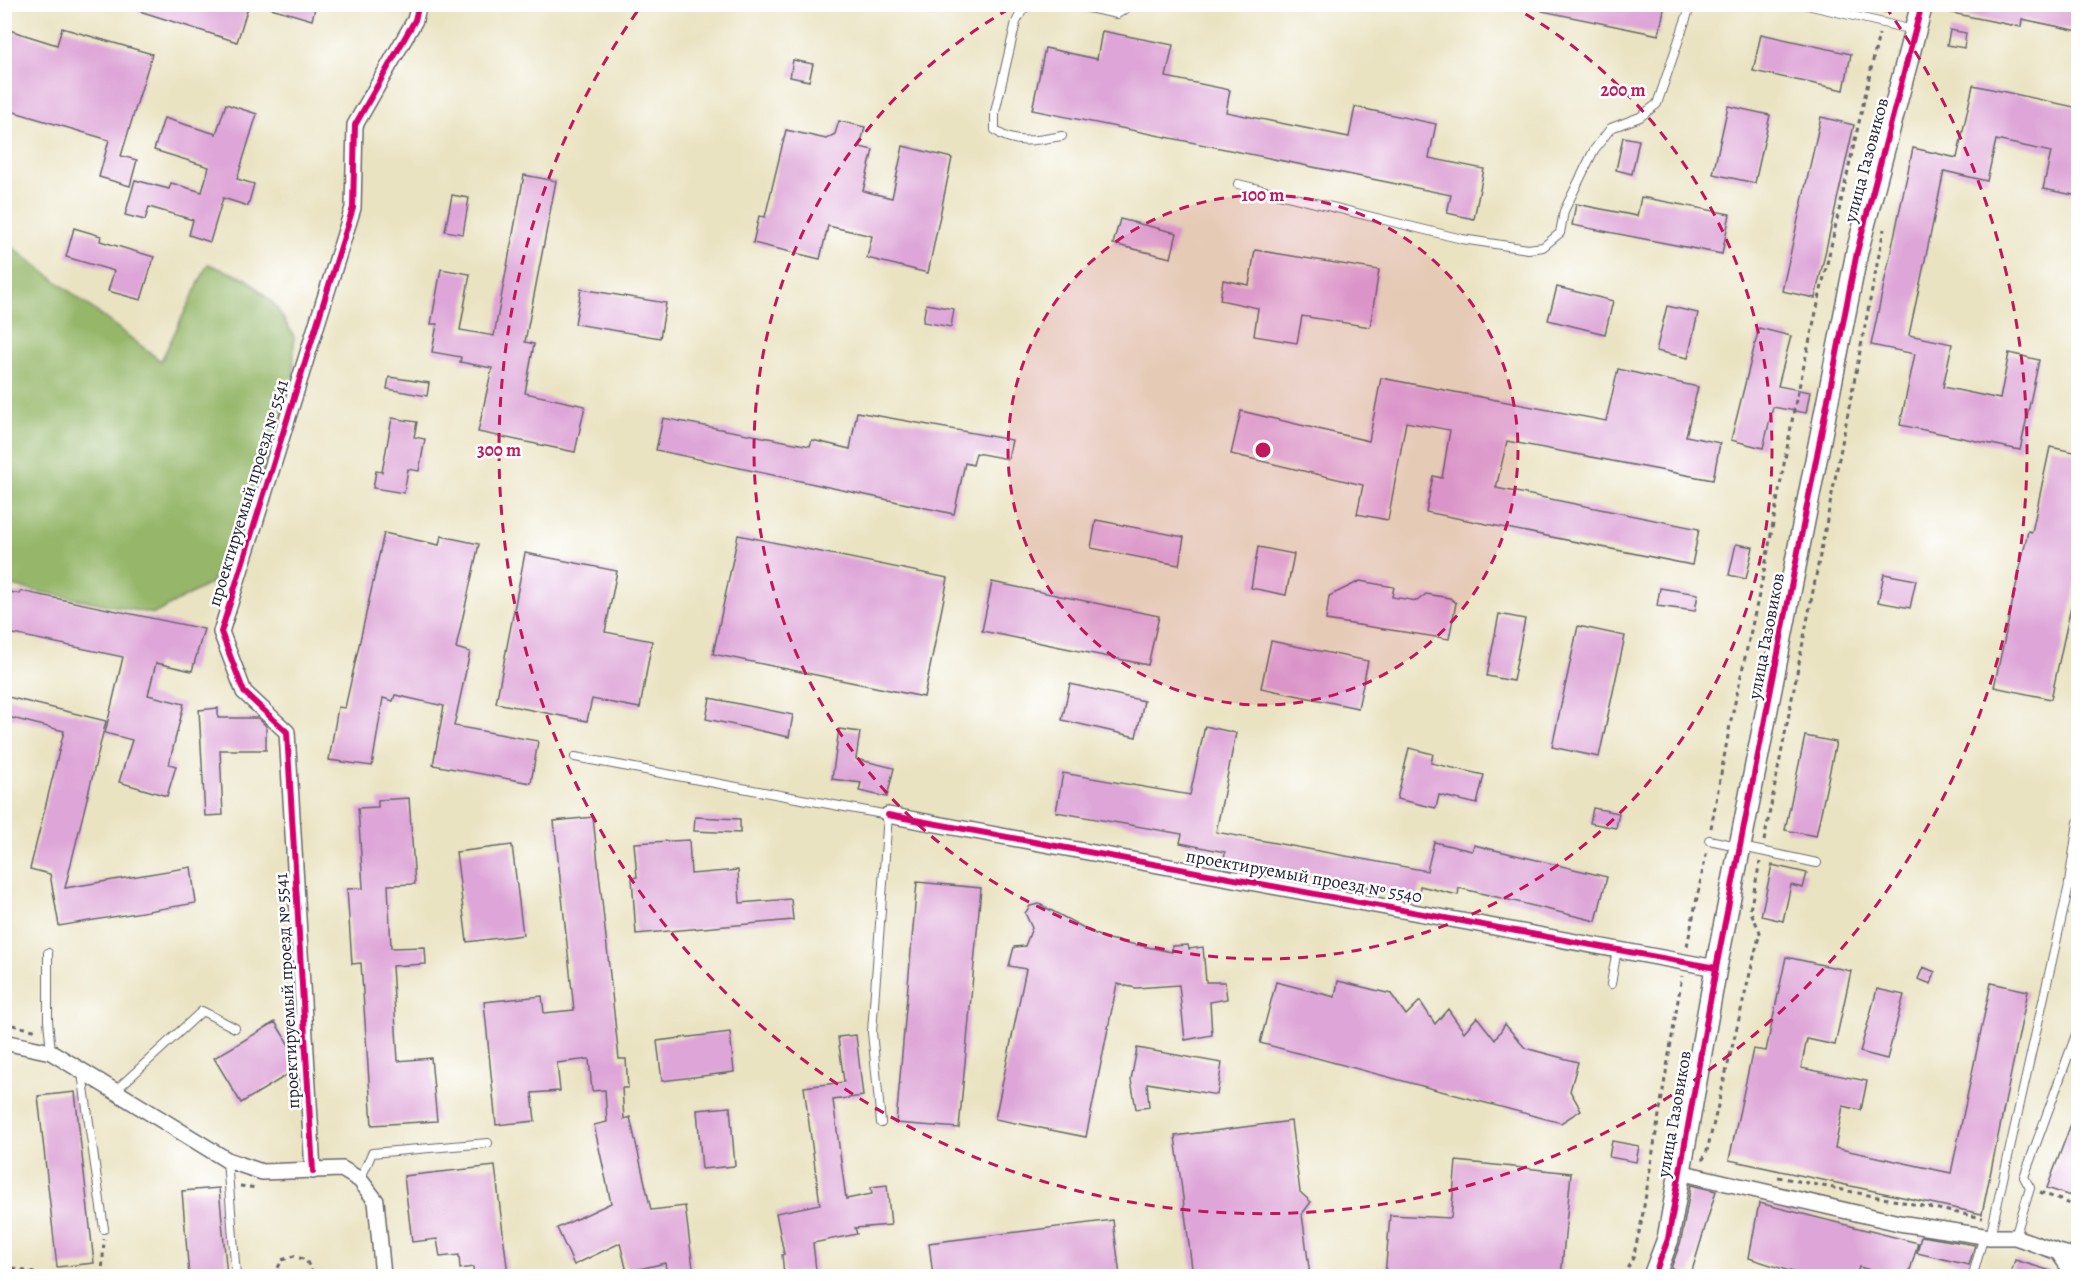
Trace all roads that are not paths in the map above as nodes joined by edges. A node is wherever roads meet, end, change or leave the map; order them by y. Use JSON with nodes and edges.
{"nodes":[{"id":1,"x":419,"y":4,"type":"edge"},
{"id":2,"x":1034,"y":4,"type":"edge"},
{"id":3,"x":1070,"y":4,"type":"edge"},
{"id":4,"x":1133,"y":4,"type":"edge"},
{"id":5,"x":1691,"y":4,"type":"edge"},
{"id":6,"x":1803,"y":4,"type":"edge"},
{"id":7,"x":1922,"y":4,"type":"edge"},
{"id":8,"x":1915,"y":30,"type":"junction"},
{"id":9,"x":1062,"y":136,"type":"dead end"},
{"id":10,"x":1238,"y":184,"type":"dead end"},
{"id":11,"x":575,"y":757,"type":"dead end"},
{"id":12,"x":888,"y":815,"type":"junction"},
{"id":13,"x":2079,"y":822,"type":"edge"},
{"id":14,"x":1709,"y":840,"type":"road end"},
{"id":15,"x":1740,"y":847,"type":"junction"},
{"id":16,"x":1816,"y":863,"type":"dead end"},
{"id":17,"x":2079,"y":874,"type":"edge"},
{"id":18,"x":2069,"y":885,"type":"junction"},
{"id":19,"x":1617,"y":949,"type":"junction"},
{"id":20,"x":48,"y":952,"type":"dead end"},
{"id":21,"x":1716,"y":968,"type":"junction"},
{"id":22,"x":1611,"y":984,"type":"dead end"},
{"id":23,"x":235,"y":1028,"type":"dead end"},
{"id":24,"x":2079,"y":1029,"type":"edge"},
{"id":25,"x":4,"y":1042,"type":"edge"},
{"id":26,"x":51,"y":1052,"type":"junction"},
{"id":27,"x":82,"y":1073,"type":"junction"},
{"id":28,"x":113,"y":1093,"type":"junction"},
{"id":29,"x":881,"y":1123,"type":"dead end"},
{"id":30,"x":488,"y":1143,"type":"dead end"},
{"id":31,"x":227,"y":1160,"type":"junction"},
{"id":32,"x":313,"y":1171,"type":"junction"},
{"id":33,"x":1685,"y":1173,"type":"junction"},
{"id":34,"x":360,"y":1179,"type":"junction"},
{"id":35,"x":104,"y":1229,"type":"road end"},
{"id":36,"x":1987,"y":1236,"type":"junction"},
{"id":37,"x":2015,"y":1236,"type":"junction"},
{"id":38,"x":2058,"y":1252,"type":"junction"},
{"id":39,"x":2079,"y":1257,"type":"edge"},
{"id":40,"x":1974,"y":1271,"type":"dead end"},
{"id":41,"x":236,"y":1276,"type":"edge"},
{"id":42,"x":383,"y":1276,"type":"edge"},
{"id":43,"x":1654,"y":1276,"type":"edge"},
{"id":44,"x":2075,"y":1276,"type":"edge"}],
"edges":[{"from":1,"to":32,"type":"street","name":"проектируемый проезд № 5541"},
{"from":2,"to":9,"type":"lane"},
{"from":3,"to":4,"type":"lane"},
{"from":5,"to":10,"type":"lane"},
{"from":6,"to":8,"type":"lane"},
{"from":7,"to":8,"type":"street","name":"улица Газовиков"},
{"from":8,"to":15,"type":"street","name":"улица Газовиков"},
{"from":11,"to":12,"type":"lane"},
{"from":12,"to":19,"type":"street","name":"проектируемый проезд № 5540"},
{"from":12,"to":29,"type":"lane"},
{"from":13,"to":18,"type":"lane"},
{"from":14,"to":15,"type":"lane"},
{"from":15,"to":16,"type":"lane"},
{"from":15,"to":21,"type":"street","name":"улица Газовиков"},
{"from":17,"to":18,"type":"lane"},
{"from":18,"to":36,"type":"lane"},
{"from":19,"to":21,"type":"street","name":"проектируемый проезд № 5540"},
{"from":19,"to":22,"type":"lane"},
{"from":20,"to":26,"type":"lane"},
{"from":21,"to":33,"type":"street","name":"улица Газовиков"},
{"from":23,"to":28,"type":"lane"},
{"from":24,"to":37,"type":"lane"},
{"from":25,"to":26,"type":"street"},
{"from":26,"to":27,"type":"street"},
{"from":27,"to":28,"type":"street"},
{"from":27,"to":35,"type":"lane"},
{"from":28,"to":31,"type":"street"},
{"from":30,"to":34,"type":"lane"},
{"from":31,"to":32,"type":"street"},
{"from":31,"to":41,"type":"lane"},
{"from":32,"to":34,"type":"street"},
{"from":33,"to":36,"type":"street"},
{"from":33,"to":43,"type":"street","name":"улица Газовиков"},
{"from":34,"to":42,"type":"street"},
{"from":36,"to":37,"type":"street"},
{"from":36,"to":40,"type":"lane"},
{"from":37,"to":38,"type":"street"},
{"from":38,"to":39,"type":"street"},
{"from":38,"to":44,"type":"street"}]}
